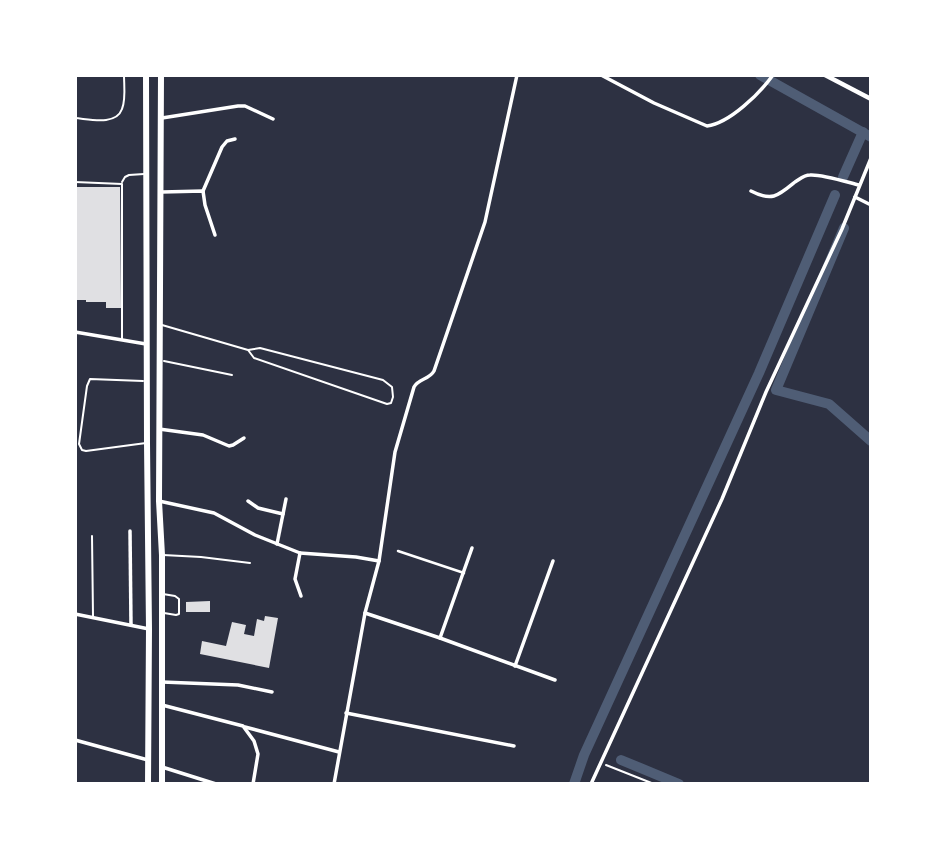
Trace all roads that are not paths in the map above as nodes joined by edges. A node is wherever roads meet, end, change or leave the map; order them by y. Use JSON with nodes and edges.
{"nodes":[{"id":1,"x":124,"y":75,"type":"edge"},
{"id":2,"x":146,"y":75,"type":"edge"},
{"id":3,"x":161,"y":75,"type":"edge"},
{"id":4,"x":517,"y":75,"type":"edge"},
{"id":5,"x":601,"y":75,"type":"edge"},
{"id":6,"x":773,"y":75,"type":"edge"},
{"id":7,"x":825,"y":75,"type":"edge"},
{"id":8,"x":871,"y":99,"type":"edge"},
{"id":9,"x":75,"y":118,"type":"edge"},
{"id":10,"x":162,"y":118,"type":"junction"},
{"id":11,"x":273,"y":119,"type":"dead end"},
{"id":12,"x":235,"y":139,"type":"dead end"},
{"id":13,"x":871,"y":158,"type":"edge"},
{"id":14,"x":148,"y":174,"type":"junction"},
{"id":15,"x":75,"y":182,"type":"edge"},
{"id":16,"x":122,"y":184,"type":"junction"},
{"id":17,"x":859,"y":185,"type":"junction"},
{"id":18,"x":203,"y":191,"type":"junction"},
{"id":19,"x":751,"y":191,"type":"dead end"},
{"id":20,"x":162,"y":192,"type":"junction"},
{"id":21,"x":855,"y":197,"type":"junction"},
{"id":22,"x":871,"y":205,"type":"edge"},
{"id":23,"x":215,"y":234,"type":"dead end"},
{"id":24,"x":160,"y":325,"type":"junction"},
{"id":25,"x":75,"y":332,"type":"edge"},
{"id":26,"x":122,"y":340,"type":"junction"},
{"id":27,"x":147,"y":344,"type":"junction"},
{"id":28,"x":248,"y":350,"type":"junction"},
{"id":29,"x":159,"y":360,"type":"junction"},
{"id":30,"x":232,"y":375,"type":"dead end"},
{"id":31,"x":147,"y":381,"type":"junction"},
{"id":32,"x":159,"y":429,"type":"junction"},
{"id":33,"x":243,"y":438,"type":"dead end"},
{"id":34,"x":147,"y":443,"type":"junction"},
{"id":35,"x":286,"y":499,"type":"dead end"},
{"id":36,"x":248,"y":500,"type":"dead end"},
{"id":37,"x":159,"y":501,"type":"junction"},
{"id":38,"x":283,"y":514,"type":"junction"},
{"id":39,"x":130,"y":531,"type":"dead end"},
{"id":40,"x":92,"y":536,"type":"dead end"},
{"id":41,"x":277,"y":544,"type":"junction"},
{"id":42,"x":472,"y":548,"type":"dead end"},
{"id":43,"x":398,"y":551,"type":"dead end"},
{"id":44,"x":300,"y":553,"type":"junction"},
{"id":45,"x":162,"y":555,"type":"junction"},
{"id":46,"x":379,"y":561,"type":"junction"},
{"id":47,"x":553,"y":561,"type":"dead end"},
{"id":48,"x":250,"y":563,"type":"dead end"},
{"id":49,"x":149,"y":566,"type":"junction"},
{"id":50,"x":464,"y":573,"type":"junction"},
{"id":51,"x":162,"y":594,"type":"junction"},
{"id":52,"x":301,"y":596,"type":"dead end"},
{"id":53,"x":162,"y":612,"type":"junction"},
{"id":54,"x":365,"y":613,"type":"junction"},
{"id":55,"x":75,"y":614,"type":"edge"},
{"id":56,"x":93,"y":617,"type":"junction"},
{"id":57,"x":131,"y":625,"type":"junction"},
{"id":58,"x":149,"y":629,"type":"junction"},
{"id":59,"x":440,"y":638,"type":"junction"},
{"id":60,"x":515,"y":666,"type":"junction"},
{"id":61,"x":555,"y":680,"type":"dead end"},
{"id":62,"x":162,"y":682,"type":"junction"},
{"id":63,"x":272,"y":692,"type":"dead end"},
{"id":64,"x":162,"y":705,"type":"junction"},
{"id":65,"x":346,"y":713,"type":"junction"},
{"id":66,"x":243,"y":726,"type":"junction"},
{"id":67,"x":75,"y":740,"type":"edge"},
{"id":68,"x":514,"y":746,"type":"dead end"},
{"id":69,"x":340,"y":752,"type":"junction"},
{"id":70,"x":148,"y":760,"type":"junction"},
{"id":71,"x":162,"y":767,"type":"junction"},
{"id":72,"x":148,"y":784,"type":"edge"},
{"id":73,"x":162,"y":784,"type":"edge"},
{"id":74,"x":216,"y":784,"type":"edge"},
{"id":75,"x":253,"y":784,"type":"edge"},
{"id":76,"x":334,"y":784,"type":"edge"},
{"id":77,"x":591,"y":784,"type":"edge"}],
"edges":[{"from":1,"to":9,"type":"lane"},
{"from":2,"to":14,"type":"main road"},
{"from":3,"to":10,"type":"main road"},
{"from":4,"to":46,"type":"street"},
{"from":5,"to":6,"type":"street"},
{"from":7,"to":8,"type":"street"},
{"from":10,"to":11,"type":"street"},
{"from":10,"to":20,"type":"main road"},
{"from":12,"to":18,"type":"street"},
{"from":13,"to":17,"type":"street"},
{"from":14,"to":16,"type":"lane"},
{"from":14,"to":27,"type":"main road"},
{"from":15,"to":16,"type":"lane"},
{"from":16,"to":26,"type":"lane"},
{"from":17,"to":19,"type":"street"},
{"from":17,"to":21,"type":"street"},
{"from":18,"to":20,"type":"street"},
{"from":18,"to":23,"type":"street"},
{"from":20,"to":24,"type":"main road"},
{"from":21,"to":22,"type":"street"},
{"from":21,"to":77,"type":"street"},
{"from":24,"to":28,"type":"lane"},
{"from":24,"to":29,"type":"main road"},
{"from":25,"to":26,"type":"street"},
{"from":26,"to":27,"type":"street"},
{"from":27,"to":31,"type":"main road"},
{"from":28,"to":28,"type":"lane"},
{"from":29,"to":30,"type":"lane"},
{"from":29,"to":32,"type":"main road"},
{"from":31,"to":34,"type":"main road"},
{"from":31,"to":34,"type":"lane"},
{"from":32,"to":33,"type":"street"},
{"from":32,"to":37,"type":"main road"},
{"from":34,"to":49,"type":"main road"},
{"from":35,"to":38,"type":"street"},
{"from":36,"to":38,"type":"street"},
{"from":37,"to":41,"type":"street"},
{"from":37,"to":45,"type":"main road"},
{"from":38,"to":41,"type":"street"},
{"from":39,"to":57,"type":"street"},
{"from":40,"to":56,"type":"lane"},
{"from":41,"to":44,"type":"street"},
{"from":42,"to":50,"type":"street"},
{"from":43,"to":50,"type":"street"},
{"from":44,"to":46,"type":"street"},
{"from":44,"to":52,"type":"street"},
{"from":45,"to":48,"type":"lane"},
{"from":45,"to":49,"type":"main road"},
{"from":45,"to":51,"type":"main road"},
{"from":46,"to":54,"type":"street"},
{"from":47,"to":60,"type":"street"},
{"from":49,"to":58,"type":"main road"},
{"from":50,"to":59,"type":"street"},
{"from":51,"to":53,"type":"main road"},
{"from":51,"to":53,"type":"lane"},
{"from":53,"to":62,"type":"main road"},
{"from":54,"to":59,"type":"street"},
{"from":54,"to":65,"type":"street"},
{"from":55,"to":56,"type":"street"},
{"from":56,"to":57,"type":"street"},
{"from":57,"to":58,"type":"street"},
{"from":58,"to":70,"type":"main road"},
{"from":59,"to":60,"type":"street"},
{"from":60,"to":61,"type":"street"},
{"from":62,"to":63,"type":"street"},
{"from":62,"to":64,"type":"main road"},
{"from":64,"to":66,"type":"street"},
{"from":64,"to":71,"type":"main road"},
{"from":65,"to":68,"type":"street"},
{"from":65,"to":69,"type":"street"},
{"from":66,"to":69,"type":"street"},
{"from":66,"to":75,"type":"street"},
{"from":67,"to":70,"type":"street"},
{"from":69,"to":76,"type":"street"},
{"from":70,"to":72,"type":"main road"},
{"from":71,"to":73,"type":"main road"},
{"from":71,"to":74,"type":"street"}]}
